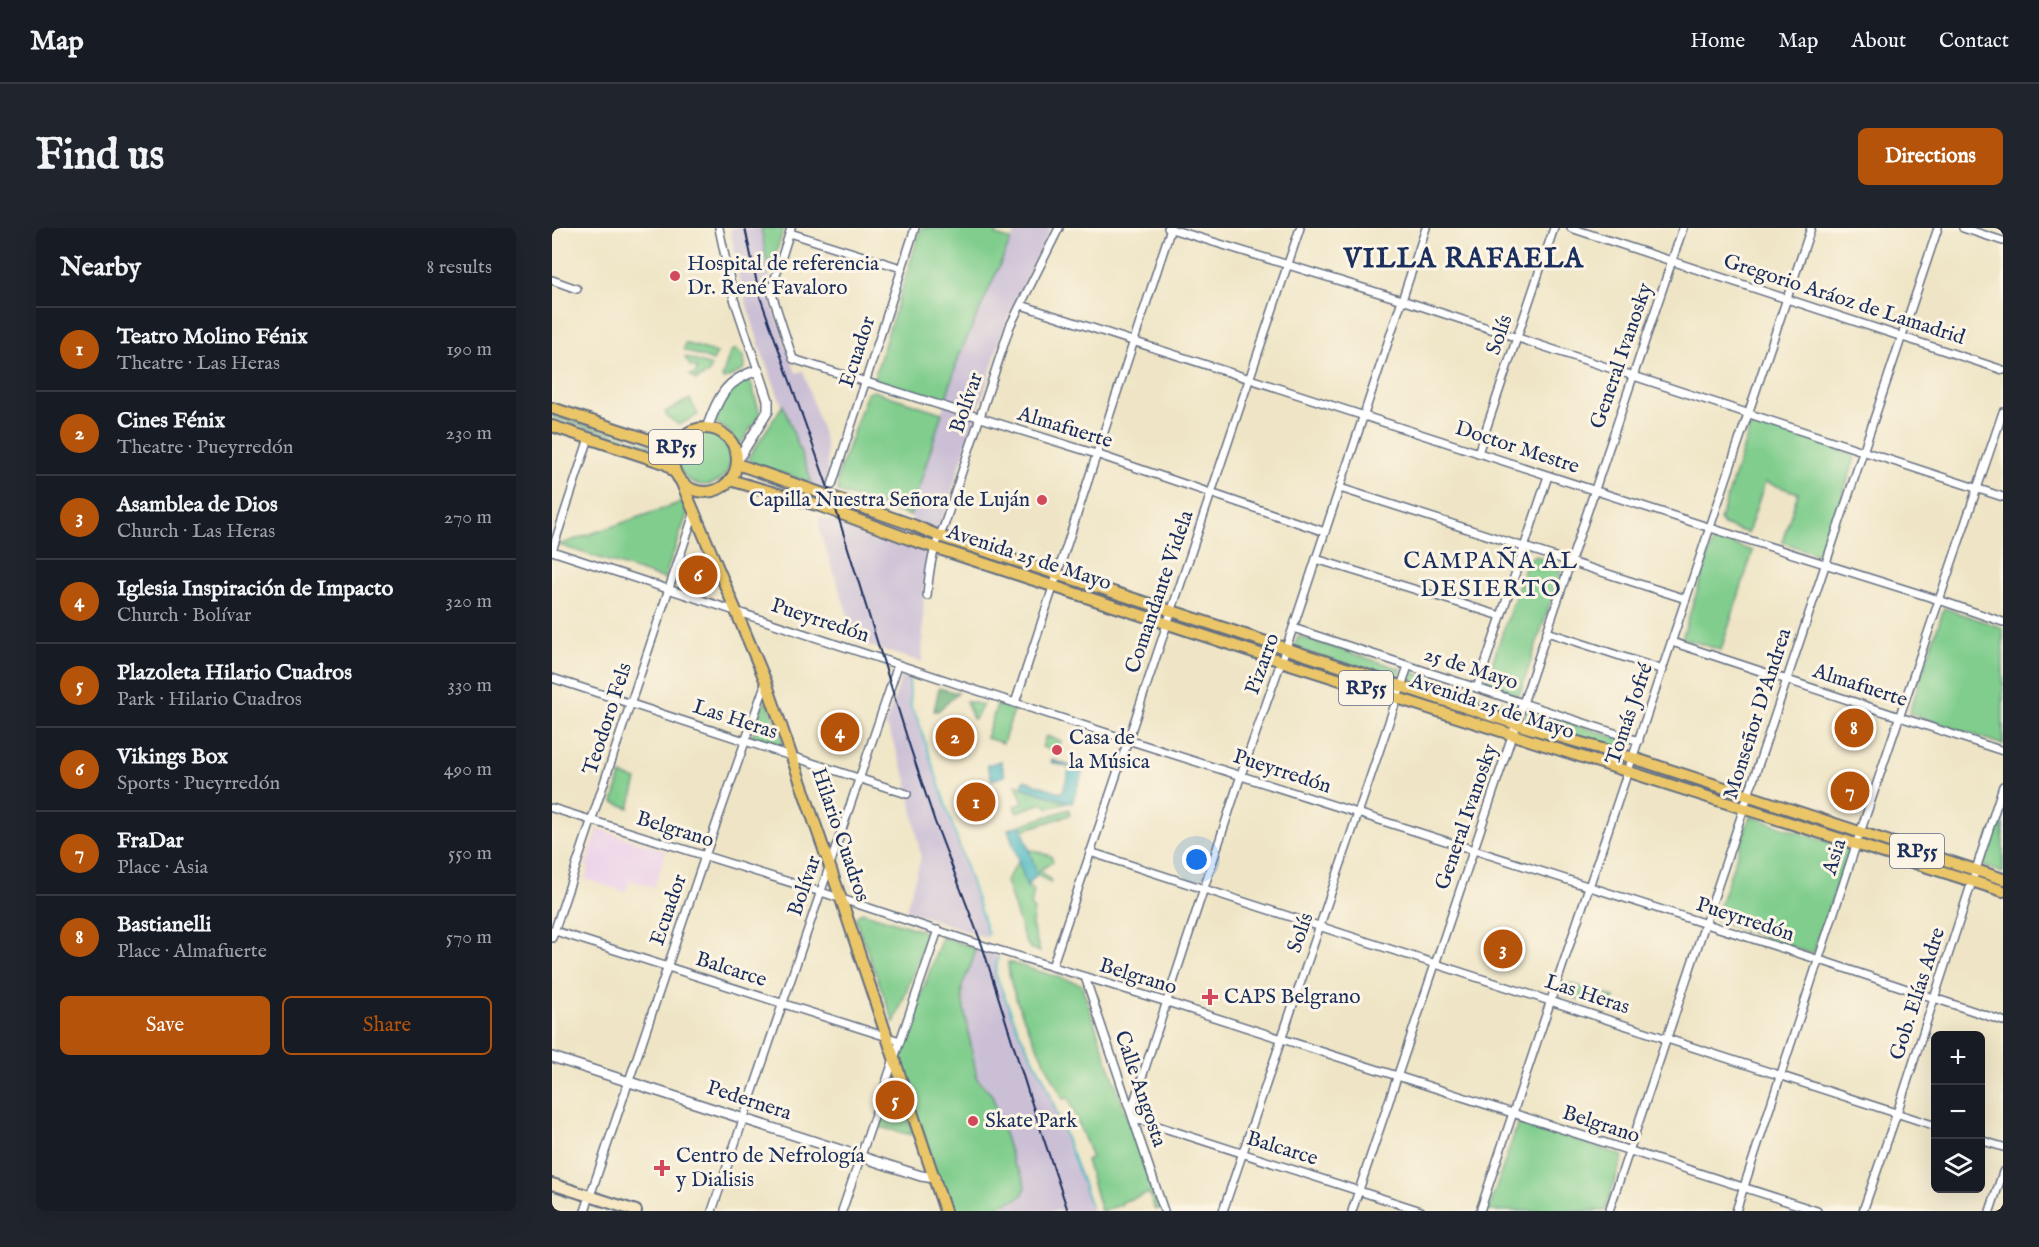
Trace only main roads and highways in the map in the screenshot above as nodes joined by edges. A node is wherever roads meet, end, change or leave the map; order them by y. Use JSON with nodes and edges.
{"nodes":[{"id":1,"x":552,"y":408,"type":"edge"},
{"id":2,"x":552,"y":426,"type":"edge"},
{"id":3,"x":676,"y":447,"type":"junction"},
{"id":4,"x":737,"y":462,"type":"junction"},
{"id":5,"x":680,"y":480,"type":"junction"},
{"id":6,"x":730,"y":480,"type":"junction"},
{"id":7,"x":704,"y":492,"type":"junction"},
{"id":8,"x":695,"y":510,"type":"junction"},
{"id":9,"x":1514,"y":729,"type":"junction"},
{"id":10,"x":1973,"y":875,"type":"junction"},
{"id":11,"x":2003,"y":879,"type":"edge"},
{"id":12,"x":2003,"y":891,"type":"edge"},
{"id":13,"x":552,"y":1184,"type":"edge"},
{"id":14,"x":636,"y":1211,"type":"edge"},
{"id":15,"x":945,"y":1211,"type":"edge"}],
"edges":[{"from":1,"to":3,"type":"main road","number":"RP55"},
{"from":2,"to":5,"type":"main road","number":"RP55"},
{"from":3,"to":4,"type":"main road","number":"RP55"},
{"from":3,"to":5,"type":"main road","number":"RP55"},
{"from":4,"to":6,"type":"main road","number":"RP55"},
{"from":4,"to":9,"type":"main road","name":"Avenida 25 de Mayo","number":"RP55"},
{"from":5,"to":7,"type":"main road","number":"RP55"},
{"from":5,"to":8,"type":"main road","name":"Hilario Cuadros"},
{"from":6,"to":7,"type":"main road","number":"RP55"},
{"from":6,"to":9,"type":"main road","name":"Avenida 25 de Mayo","number":"RP55"},
{"from":7,"to":8,"type":"main road"},
{"from":8,"to":15,"type":"main road","name":"Hilario Cuadros"},
{"from":9,"to":10,"type":"main road","name":"Avenida 25 de Mayo","number":"RP55"},
{"from":9,"to":10,"type":"main road","name":"Avenida 25 de Mayo","number":"RP55"},
{"from":10,"to":11,"type":"main road","name":"Avenida 25 de Mayo","number":"RP55"},
{"from":10,"to":12,"type":"main road","name":"Avenida 25 de Mayo","number":"RP55"},
{"from":13,"to":14,"type":"main road"}]}
